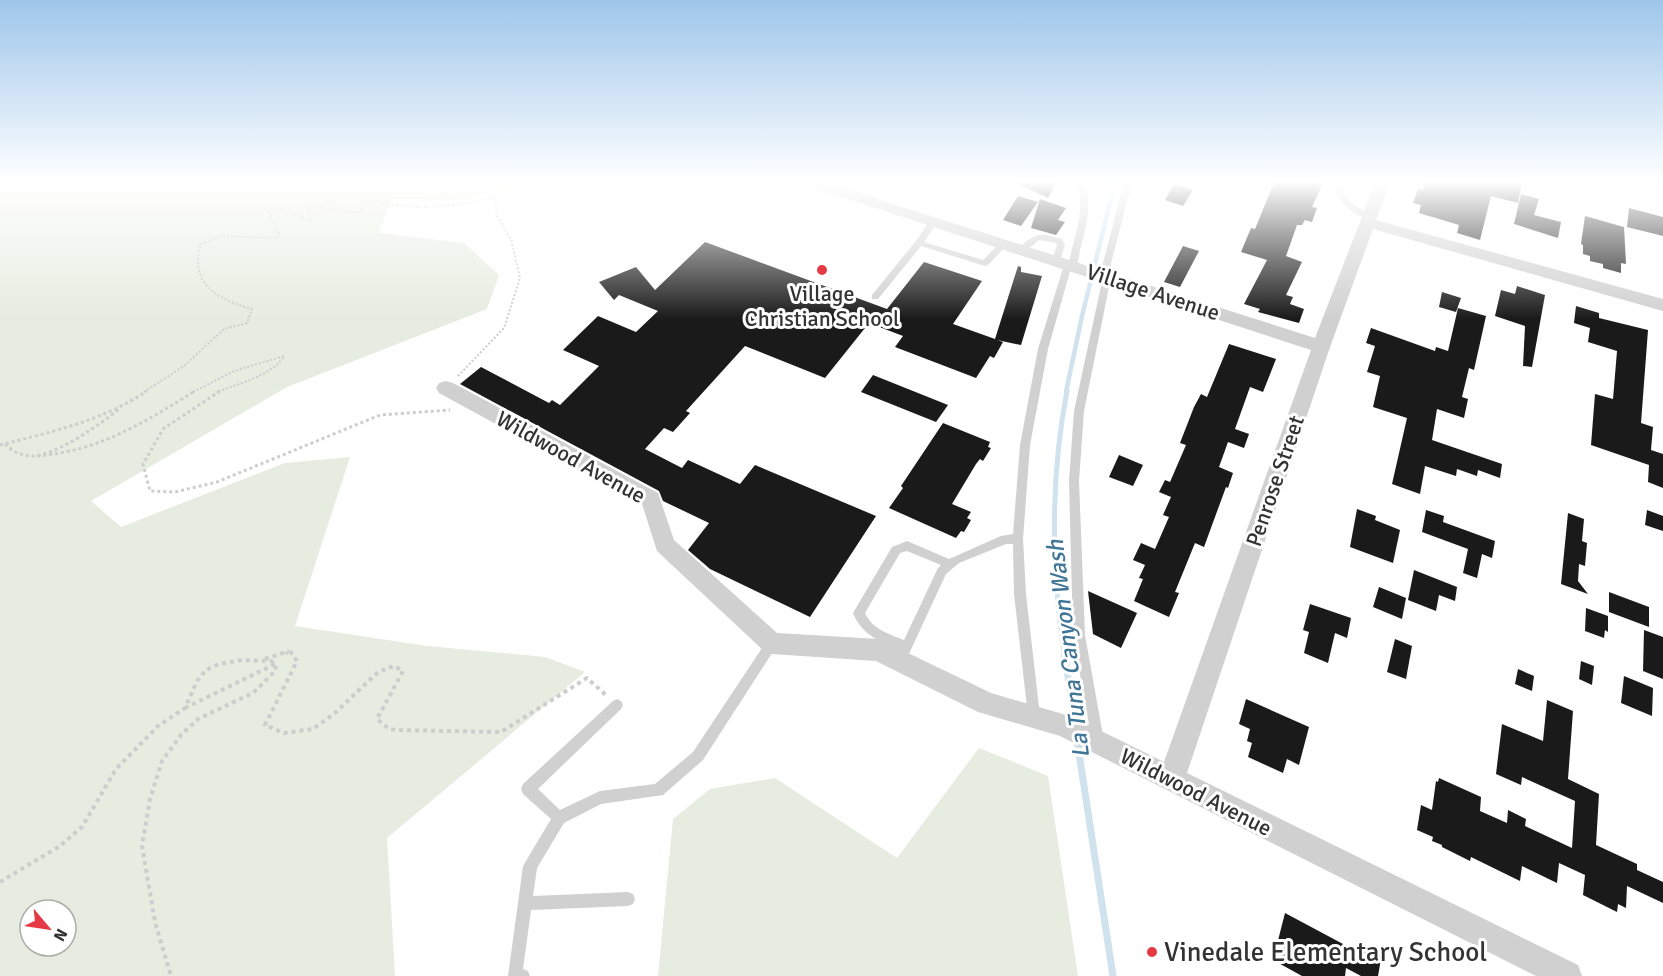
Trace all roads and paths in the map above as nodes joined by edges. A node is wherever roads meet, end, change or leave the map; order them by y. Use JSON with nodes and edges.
{"nodes":[{"id":1,"x":277,"y":229,"type":"edge"},
{"id":2,"x":504,"y":229,"type":"edge"},
{"id":3,"x":929,"y":229,"type":"edge"},
{"id":4,"x":954,"y":229,"type":"edge"},
{"id":5,"x":1084,"y":229,"type":"edge"},
{"id":6,"x":1116,"y":229,"type":"edge"},
{"id":7,"x":1364,"y":229,"type":"edge"},
{"id":8,"x":1401,"y":229,"type":"edge"},
{"id":9,"x":919,"y":243,"type":"junction"},
{"id":10,"x":1004,"y":244,"type":"junction"},
{"id":11,"x":1082,"y":269,"type":"junction"},
{"id":12,"x":875,"y":297,"type":"dead end"},
{"id":13,"x":1663,"y":305,"type":"edge"},
{"id":14,"x":1321,"y":347,"type":"junction"},
{"id":15,"x":446,"y":388,"type":"joint"},
{"id":16,"x":482,"y":407,"type":"junction"},
{"id":17,"x":121,"y":408,"type":"junction"},
{"id":18,"x":2,"y":445,"type":"edge"},
{"id":19,"x":37,"y":456,"type":"junction"},
{"id":20,"x":1018,"y":539,"type":"junction"},
{"id":21,"x":950,"y":564,"type":"junction"},
{"id":22,"x":772,"y":643,"type":"junction"},
{"id":23,"x":903,"y":654,"type":"junction"},
{"id":24,"x":263,"y":660,"type":"junction"},
{"id":25,"x":275,"y":664,"type":"junction"},
{"id":26,"x":617,"y":705,"type":"joint"},
{"id":27,"x":185,"y":708,"type":"junction"},
{"id":28,"x":1034,"y":716,"type":"junction"},
{"id":29,"x":1092,"y":739,"type":"junction"},
{"id":30,"x":1172,"y":780,"type":"junction"},
{"id":31,"x":560,"y":818,"type":"junction"},
{"id":32,"x":0,"y":882,"type":"edge"},
{"id":33,"x":628,"y":899,"type":"dead end"},
{"id":34,"x":525,"y":903,"type":"junction"},
{"id":35,"x":171,"y":976,"type":"edge"},
{"id":36,"x":523,"y":976,"type":"edge"},
{"id":37,"x":1567,"y":976,"type":"edge"}],
"edges":[{"from":1,"to":17,"type":"path"},
{"from":2,"to":15,"type":"path"},
{"from":3,"to":9,"type":"lane"},
{"from":4,"to":10,"type":"street","name":"Village Avenue"},
{"from":5,"to":11,"type":"lane"},
{"from":6,"to":11,"type":"lane"},
{"from":7,"to":14,"type":"street","name":"Penrose Street"},
{"from":8,"to":13,"type":"street"},
{"from":9,"to":10,"type":"lane"},
{"from":9,"to":12,"type":"lane"},
{"from":10,"to":11,"type":"street","name":"Village Avenue"},
{"from":11,"to":14,"type":"street","name":"Village Avenue"},
{"from":11,"to":20,"type":"lane"},
{"from":11,"to":29,"type":"lane"},
{"from":14,"to":30,"type":"street","name":"Penrose Street"},
{"from":15,"to":16,"type":"street","name":"Wildwood Avenue"},
{"from":16,"to":19,"type":"path"},
{"from":16,"to":22,"type":"street","name":"Wildwood Avenue"},
{"from":17,"to":18,"type":"path"},
{"from":17,"to":19,"type":"path"},
{"from":18,"to":19,"type":"path"},
{"from":20,"to":21,"type":"lane"},
{"from":20,"to":28,"type":"lane"},
{"from":21,"to":23,"type":"lane"},
{"from":21,"to":23,"type":"lane"},
{"from":22,"to":23,"type":"street","name":"Wildwood Avenue"},
{"from":22,"to":31,"type":"lane"},
{"from":23,"to":28,"type":"street","name":"Wildwood Avenue"},
{"from":24,"to":25,"type":"path"},
{"from":24,"to":26,"type":"path"},
{"from":24,"to":27,"type":"path"},
{"from":25,"to":27,"type":"path"},
{"from":25,"to":35,"type":"path"},
{"from":26,"to":31,"type":"lane"},
{"from":27,"to":32,"type":"path"},
{"from":28,"to":29,"type":"street","name":"Wildwood Avenue"},
{"from":29,"to":30,"type":"street","name":"Wildwood Avenue"},
{"from":30,"to":37,"type":"street","name":"Wildwood Avenue"},
{"from":31,"to":34,"type":"lane"},
{"from":33,"to":34,"type":"lane"},
{"from":34,"to":36,"type":"lane"}]}
